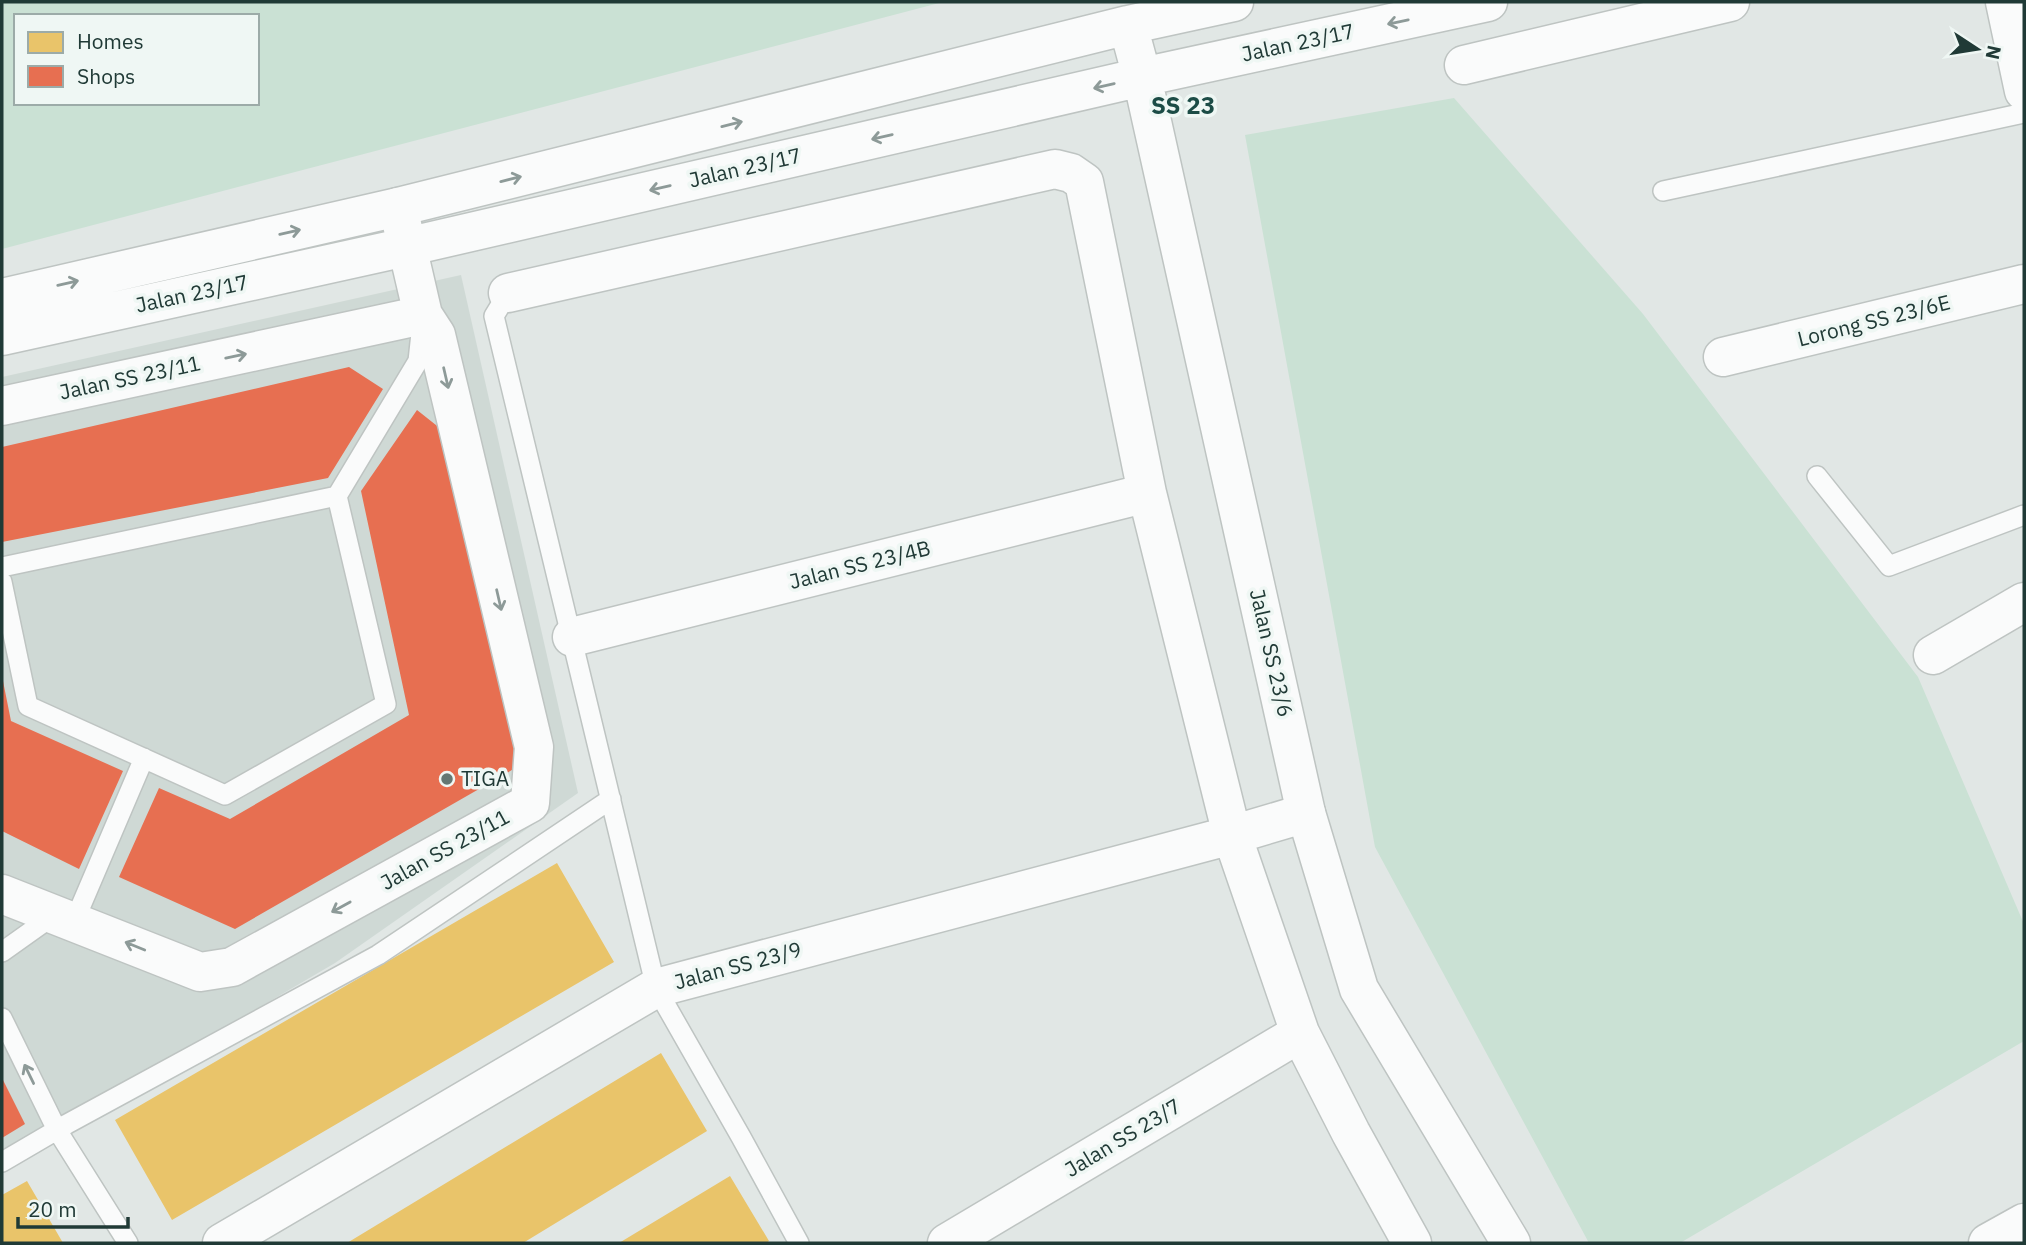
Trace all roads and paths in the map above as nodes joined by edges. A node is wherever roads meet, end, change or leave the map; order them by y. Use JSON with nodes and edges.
{"nodes":[{"id":1,"x":1234,"y":2,"type":"edge"},
{"id":2,"x":1488,"y":2,"type":"edge"},
{"id":3,"x":1730,"y":2,"type":"edge"},
{"id":4,"x":2005,"y":2,"type":"edge"},
{"id":5,"x":1128,"y":25,"type":"junction"},
{"id":6,"x":1464,"y":65,"type":"dead end"},
{"id":7,"x":1142,"y":77,"type":"junction"},
{"id":8,"x":2024,"y":91,"type":"edge"},
{"id":9,"x":2024,"y":113,"type":"edge"},
{"id":10,"x":1662,"y":191,"type":"dead end"},
{"id":11,"x":398,"y":207,"type":"junction"},
{"id":12,"x":406,"y":247,"type":"junction"},
{"id":13,"x":2024,"y":284,"type":"edge"},
{"id":14,"x":508,"y":292,"type":"joint"},
{"id":15,"x":2,"y":298,"type":"edge"},
{"id":16,"x":423,"y":315,"type":"junction"},
{"id":17,"x":2,"y":336,"type":"edge"},
{"id":18,"x":1723,"y":357,"type":"dead end"},
{"id":19,"x":2,"y":406,"type":"edge"},
{"id":20,"x":1817,"y":476,"type":"dead end"},
{"id":21,"x":1147,"y":493,"type":"junction"},
{"id":22,"x":337,"y":496,"type":"junction"},
{"id":23,"x":2024,"y":515,"type":"edge"},
{"id":24,"x":2,"y":567,"type":"edge"},
{"id":25,"x":2,"y":582,"type":"edge"},
{"id":26,"x":2024,"y":602,"type":"edge"},
{"id":27,"x":572,"y":637,"type":"junction"},
{"id":28,"x":1933,"y":655,"type":"dead end"},
{"id":29,"x":144,"y":758,"type":"junction"},
{"id":30,"x":611,"y":799,"type":"junction"},
{"id":31,"x":1306,"y":813,"type":"junction"},
{"id":32,"x":1232,"y":835,"type":"junction"},
{"id":33,"x":2,"y":894,"type":"edge"},
{"id":34,"x":64,"y":919,"type":"junction"},
{"id":35,"x":2,"y":952,"type":"edge"},
{"id":36,"x":656,"y":988,"type":"junction"},
{"id":37,"x":2,"y":1018,"type":"edge"},
{"id":38,"x":1300,"y":1033,"type":"junction"},
{"id":39,"x":57,"y":1130,"type":"junction"},
{"id":40,"x":2,"y":1162,"type":"edge"},
{"id":41,"x":2024,"y":1223,"type":"edge"},
{"id":42,"x":128,"y":1243,"type":"edge"},
{"id":43,"x":222,"y":1243,"type":"edge"},
{"id":44,"x":799,"y":1243,"type":"edge"},
{"id":45,"x":947,"y":1243,"type":"edge"},
{"id":46,"x":1412,"y":1243,"type":"edge"},
{"id":47,"x":1511,"y":1243,"type":"edge"},
{"id":48,"x":1988,"y":1243,"type":"edge"}],
"edges":[{"from":1,"to":5,"type":"street","name":"Jalan 23/17"},
{"from":2,"to":7,"type":"street","name":"Jalan 23/17","one_way":true},
{"from":3,"to":6,"type":"street"},
{"from":4,"to":8,"type":"street"},
{"from":5,"to":7,"type":"street","name":"Jalan SS 23/6"},
{"from":11,"to":5,"type":"street","name":"Jalan 23/17","one_way":true},
{"from":7,"to":12,"type":"street","name":"Jalan 23/17","one_way":true},
{"from":7,"to":31,"type":"street","name":"Jalan SS 23/6"},
{"from":9,"to":10,"type":"lane"},
{"from":11,"to":12,"type":"street","name":"Jalan SS 23/11"},
{"from":15,"to":11,"type":"street","name":"Jalan 23/17","one_way":true},
{"from":12,"to":16,"type":"street","name":"Jalan SS 23/11"},
{"from":12,"to":17,"type":"street","name":"Jalan 23/17"},
{"from":13,"to":18,"type":"street","name":"Lorong SS 23/6E"},
{"from":14,"to":21,"type":"street"},
{"from":14,"to":27,"type":"lane"},
{"from":19,"to":16,"type":"street","name":"Jalan SS 23/11","one_way":true},
{"from":16,"to":22,"type":"lane"},
{"from":16,"to":34,"type":"street","name":"Jalan SS 23/11","one_way":true},
{"from":20,"to":23,"type":"lane"},
{"from":21,"to":27,"type":"street","name":"Jalan SS 23/4B"},
{"from":21,"to":32,"type":"street"},
{"from":22,"to":24,"type":"lane"},
{"from":22,"to":29,"type":"lane"},
{"from":25,"to":29,"type":"lane"},
{"from":26,"to":28,"type":"street"},
{"from":27,"to":30,"type":"lane"},
{"from":29,"to":34,"type":"lane"},
{"from":30,"to":36,"type":"lane"},
{"from":30,"to":39,"type":"lane"},
{"from":31,"to":32,"type":"street","name":"Jalan SS 23/9"},
{"from":31,"to":47,"type":"street","name":"Jalan SS 23/6"},
{"from":32,"to":36,"type":"street","name":"Jalan SS 23/9"},
{"from":32,"to":38,"type":"street"},
{"from":33,"to":34,"type":"street","name":"Jalan SS 23/11"},
{"from":34,"to":35,"type":"lane"},
{"from":36,"to":43,"type":"street","name":"Jalan SS 23/9"},
{"from":36,"to":44,"type":"lane"},
{"from":39,"to":37,"type":"lane","one_way":true},
{"from":38,"to":45,"type":"street","name":"Jalan SS 23/7"},
{"from":38,"to":46,"type":"street"},
{"from":39,"to":40,"type":"lane"},
{"from":39,"to":42,"type":"lane"},
{"from":41,"to":48,"type":"street"}]}
